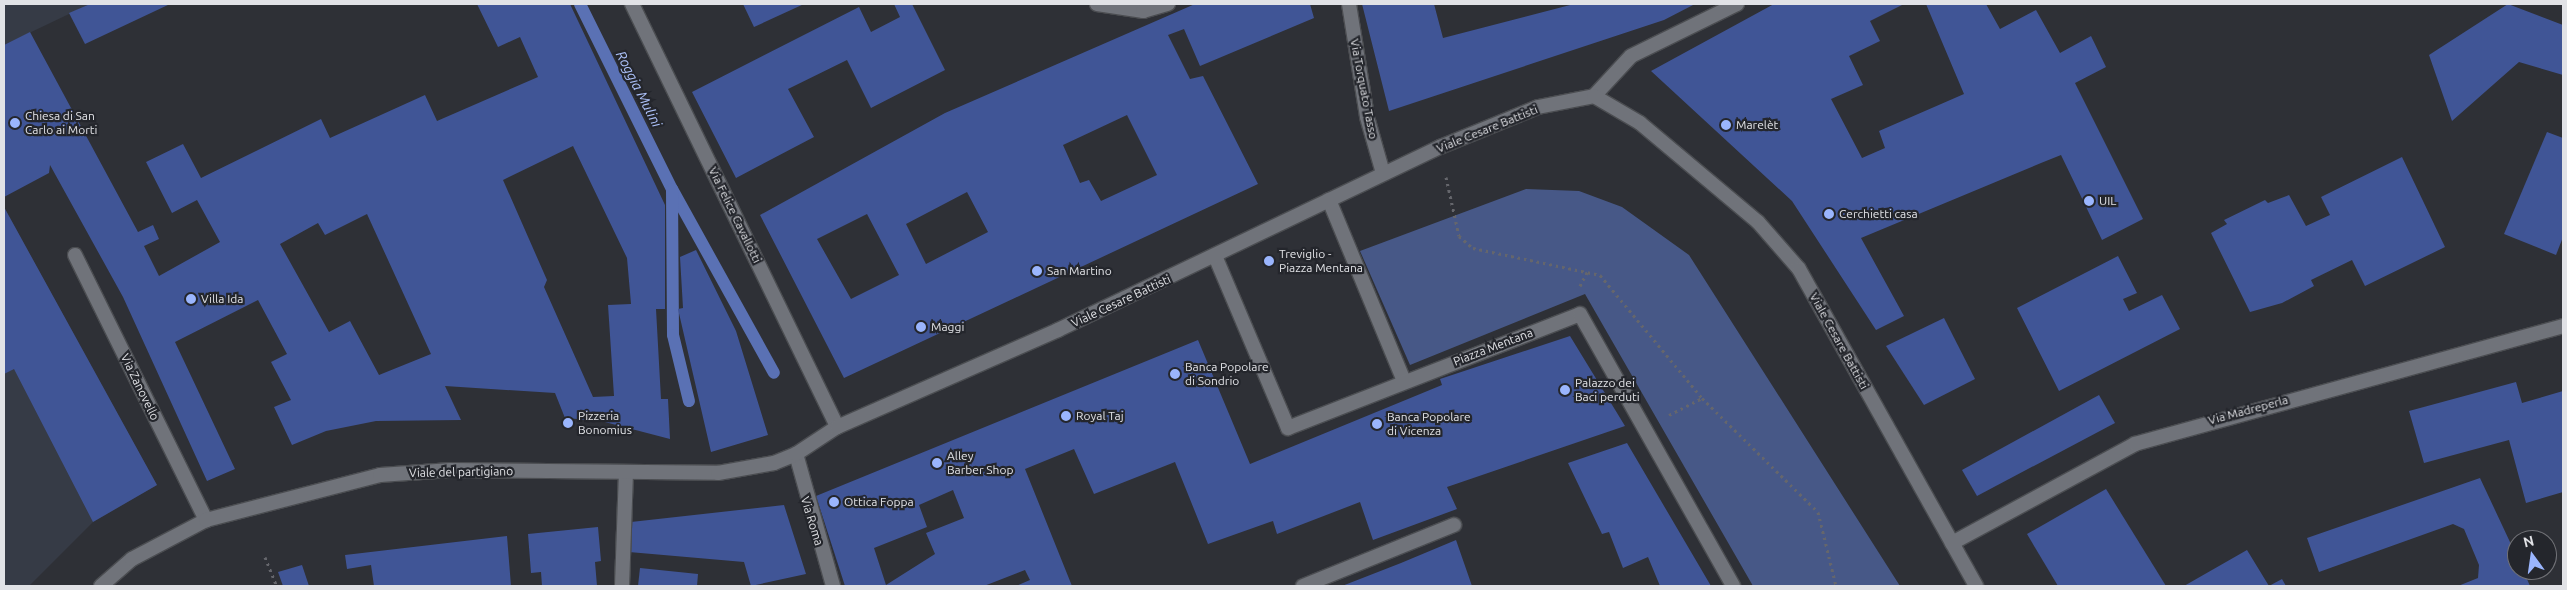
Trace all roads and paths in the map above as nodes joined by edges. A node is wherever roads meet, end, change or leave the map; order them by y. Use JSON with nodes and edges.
{"nodes":[{"id":1,"x":632,"y":4,"type":"edge"},
{"id":2,"x":1097,"y":4,"type":"edge"},
{"id":3,"x":1168,"y":4,"type":"edge"},
{"id":4,"x":1349,"y":4,"type":"edge"},
{"id":5,"x":1737,"y":4,"type":"edge"},
{"id":6,"x":1594,"y":96,"type":"junction"},
{"id":7,"x":1440,"y":147,"type":"junction"},
{"id":8,"x":1383,"y":173,"type":"junction"},
{"id":9,"x":1329,"y":200,"type":"junction"},
{"id":10,"x":75,"y":255,"type":"dead end"},
{"id":11,"x":1214,"y":256,"type":"junction"},
{"id":12,"x":2563,"y":326,"type":"edge"},
{"id":13,"x":1404,"y":381,"type":"junction"},
{"id":14,"x":1702,"y":398,"type":"junction"},
{"id":15,"x":837,"y":427,"type":"junction"},
{"id":16,"x":1644,"y":428,"type":"junction"},
{"id":17,"x":796,"y":454,"type":"junction"},
{"id":18,"x":626,"y":473,"type":"junction"},
{"id":19,"x":206,"y":520,"type":"junction"},
{"id":20,"x":1454,"y":525,"type":"dead end"},
{"id":21,"x":1952,"y":543,"type":"junction"},
{"id":22,"x":265,"y":557,"type":"dead end"},
{"id":23,"x":101,"y":586,"type":"edge"},
{"id":24,"x":276,"y":586,"type":"edge"},
{"id":25,"x":622,"y":586,"type":"edge"},
{"id":26,"x":833,"y":586,"type":"edge"},
{"id":27,"x":1303,"y":586,"type":"edge"},
{"id":28,"x":1733,"y":586,"type":"edge"},
{"id":29,"x":1836,"y":586,"type":"edge"},
{"id":30,"x":1976,"y":586,"type":"edge"}],
"edges":[{"from":1,"to":15,"type":"street","name":"Via Felice Cavallotti"},
{"from":2,"to":3,"type":"street"},
{"from":4,"to":8,"type":"street","name":"Via Torquato Tasso"},
{"from":5,"to":6,"type":"street"},
{"from":6,"to":7,"type":"street","name":"Viale Cesare Battisti"},
{"from":6,"to":21,"type":"street","name":"Viale Cesare Battisti"},
{"from":7,"to":8,"type":"street","name":"Viale Cesare Battisti"},
{"from":7,"to":14,"type":"path"},
{"from":8,"to":9,"type":"street","name":"Viale Cesare Battisti"},
{"from":9,"to":11,"type":"street","name":"Viale Cesare Battisti"},
{"from":9,"to":13,"type":"street"},
{"from":10,"to":19,"type":"street","name":"Via Zanovello"},
{"from":11,"to":13,"type":"street","name":"Piazza Mentana"},
{"from":11,"to":15,"type":"street","name":"Viale Cesare Battisti"},
{"from":12,"to":21,"type":"street","name":"Via Madreperla"},
{"from":13,"to":16,"type":"street","name":"Piazza Mentana"},
{"from":14,"to":16,"type":"path"},
{"from":14,"to":29,"type":"path"},
{"from":15,"to":17,"type":"street","name":"Viale del partigiano"},
{"from":16,"to":28,"type":"street","name":"Piazza Mentana"},
{"from":17,"to":18,"type":"street","name":"Viale del partigiano"},
{"from":17,"to":26,"type":"street","name":"Via Roma"},
{"from":18,"to":19,"type":"street","name":"Viale del partigiano"},
{"from":18,"to":25,"type":"street"},
{"from":19,"to":23,"type":"street","name":"Viale del partigiano"},
{"from":20,"to":27,"type":"street"},
{"from":21,"to":30,"type":"street","name":"Viale Cesare Battisti"},
{"from":22,"to":24,"type":"path"}]}
